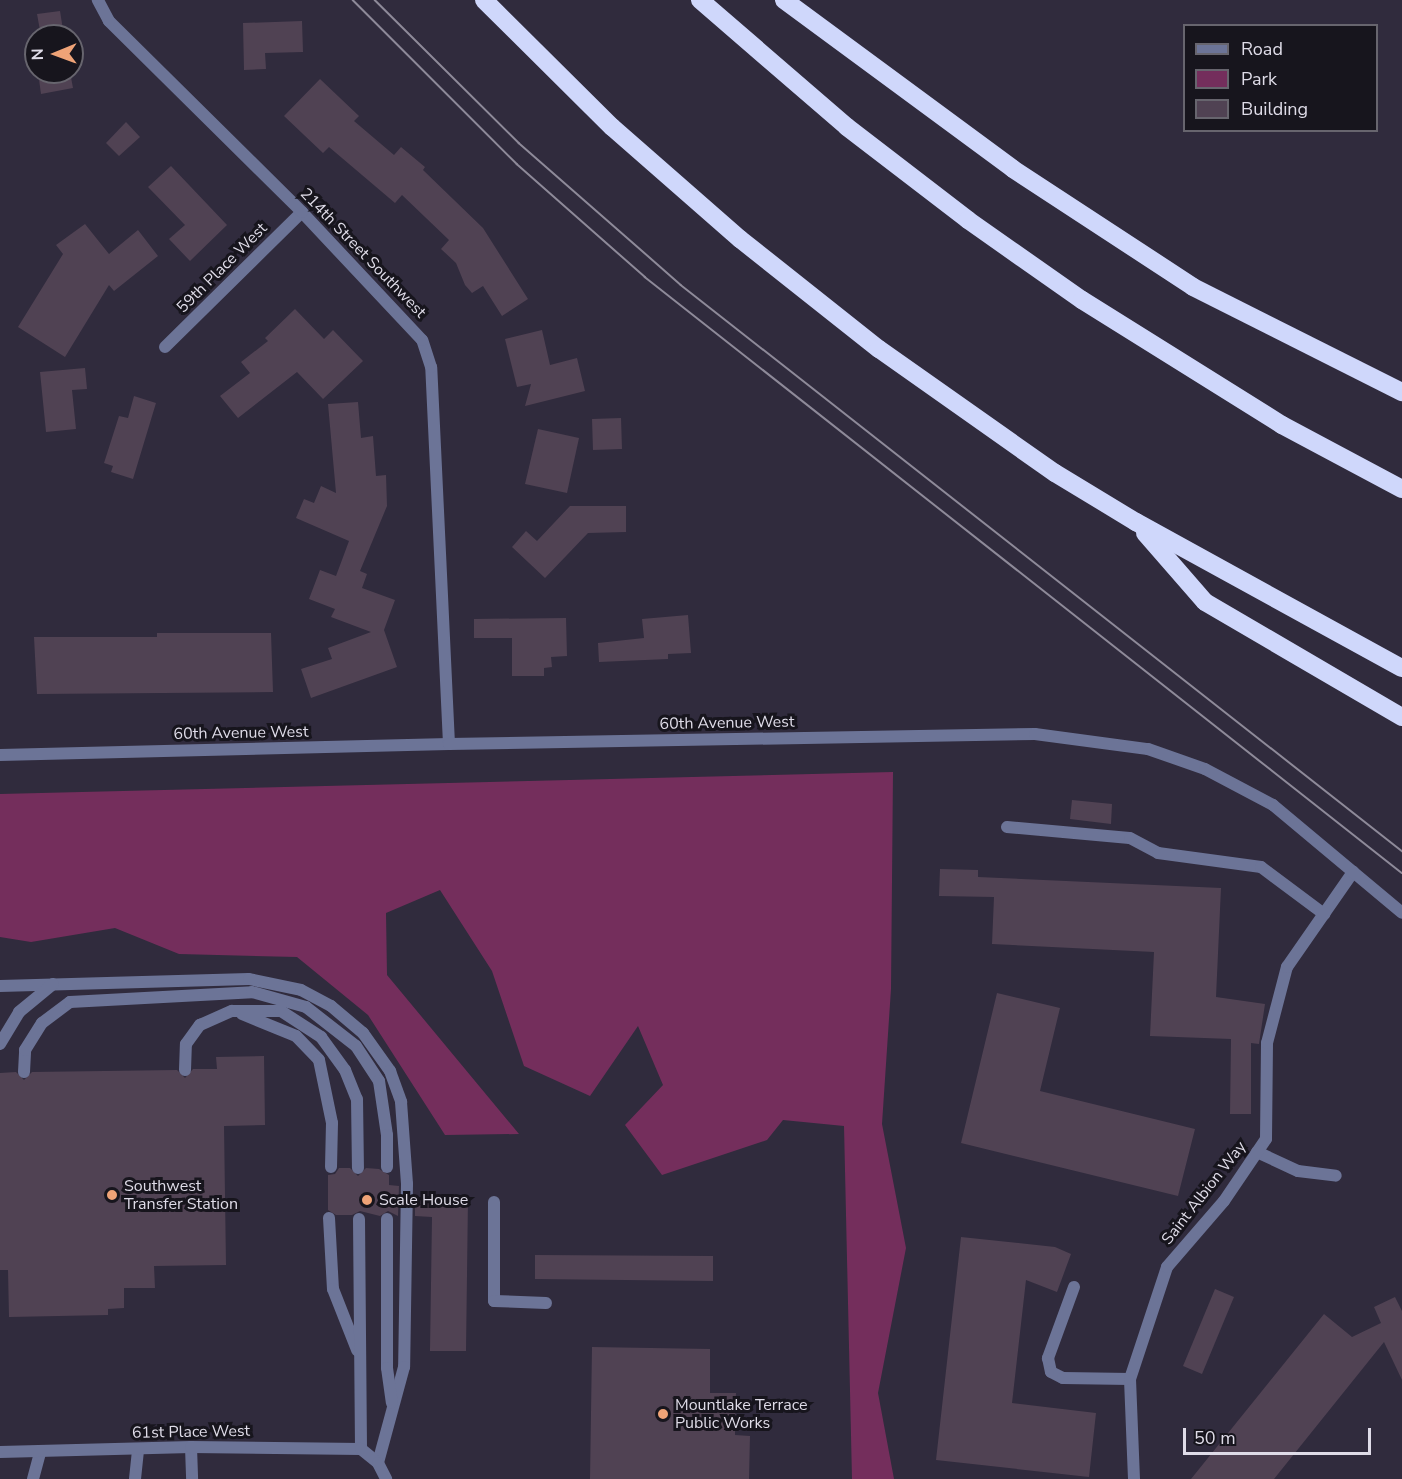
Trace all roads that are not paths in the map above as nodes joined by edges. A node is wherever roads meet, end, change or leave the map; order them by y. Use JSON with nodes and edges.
{"nodes":[{"id":1,"x":98,"y":0,"type":"edge"},
{"id":2,"x":484,"y":0,"type":"edge"},
{"id":3,"x":700,"y":0,"type":"edge"},
{"id":4,"x":784,"y":0,"type":"edge"},
{"id":5,"x":302,"y":212,"type":"junction"},
{"id":6,"x":165,"y":347,"type":"dead end"},
{"id":7,"x":1402,"y":392,"type":"edge"},
{"id":8,"x":1402,"y":489,"type":"edge"},
{"id":9,"x":1136,"y":522,"type":"junction"},
{"id":10,"x":1402,"y":668,"type":"edge"},
{"id":11,"x":1402,"y":717,"type":"edge"},
{"id":12,"x":449,"y":744,"type":"junction"},
{"id":13,"x":0,"y":755,"type":"edge"},
{"id":14,"x":1007,"y":827,"type":"dead end"},
{"id":15,"x":1353,"y":872,"type":"junction"},
{"id":16,"x":1402,"y":913,"type":"edge"},
{"id":17,"x":1324,"y":914,"type":"junction"},
{"id":18,"x":53,"y":984,"type":"junction"},
{"id":19,"x":0,"y":986,"type":"edge"},
{"id":20,"x":232,"y":1011,"type":"junction"},
{"id":21,"x":0,"y":1044,"type":"edge"},
{"id":22,"x":185,"y":1070,"type":"dead end"},
{"id":23,"x":24,"y":1072,"type":"dead end"},
{"id":24,"x":1266,"y":1139,"type":"junction"},
{"id":25,"x":1257,"y":1152,"type":"junction"},
{"id":26,"x":1276,"y":1161,"type":"junction"},
{"id":27,"x":331,"y":1167,"type":"dead end"},
{"id":28,"x":358,"y":1167,"type":"dead end"},
{"id":29,"x":387,"y":1167,"type":"dead end"},
{"id":30,"x":1336,"y":1176,"type":"dead end"},
{"id":31,"x":494,"y":1202,"type":"dead end"},
{"id":32,"x":329,"y":1218,"type":"dead end"},
{"id":33,"x":359,"y":1219,"type":"dead end"},
{"id":34,"x":387,"y":1219,"type":"dead end"},
{"id":35,"x":1074,"y":1287,"type":"dead end"},
{"id":36,"x":546,"y":1303,"type":"dead end"},
{"id":37,"x":359,"y":1355,"type":"junction"},
{"id":38,"x":1130,"y":1379,"type":"junction"},
{"id":39,"x":393,"y":1410,"type":"junction"},
{"id":40,"x":191,"y":1447,"type":"junction"},
{"id":41,"x":138,"y":1449,"type":"junction"},
{"id":42,"x":361,"y":1449,"type":"junction"},
{"id":43,"x":0,"y":1452,"type":"edge"},
{"id":44,"x":40,"y":1453,"type":"junction"},
{"id":45,"x":378,"y":1463,"type":"junction"},
{"id":46,"x":33,"y":1479,"type":"edge"},
{"id":47,"x":135,"y":1479,"type":"edge"},
{"id":48,"x":192,"y":1479,"type":"edge"},
{"id":49,"x":387,"y":1479,"type":"edge"},
{"id":50,"x":1134,"y":1479,"type":"edge"}],
"edges":[{"from":1,"to":5,"type":"street","name":"214th Street Southwest"},
{"from":2,"to":9,"type":"highway"},
{"from":3,"to":8,"type":"highway"},
{"from":4,"to":7,"type":"highway"},
{"from":5,"to":6,"type":"street","name":"59th Place West"},
{"from":5,"to":12,"type":"street","name":"214th Street Southwest"},
{"from":9,"to":10,"type":"highway"},
{"from":9,"to":11,"type":"highway"},
{"from":12,"to":13,"type":"street","name":"60th Avenue West"},
{"from":12,"to":15,"type":"street","name":"60th Avenue West"},
{"from":14,"to":17,"type":"street"},
{"from":15,"to":16,"type":"street","name":"60th Avenue West"},
{"from":15,"to":17,"type":"street","name":"Saint Albion Way"},
{"from":17,"to":24,"type":"street","name":"Saint Albion Way"},
{"from":18,"to":19,"type":"street"},
{"from":18,"to":21,"type":"street"},
{"from":18,"to":39,"type":"street"},
{"from":20,"to":22,"type":"street"},
{"from":20,"to":27,"type":"street"},
{"from":20,"to":28,"type":"street"},
{"from":23,"to":29,"type":"street"},
{"from":24,"to":25,"type":"street","name":"Saint Albion Way"},
{"from":24,"to":26,"type":"street"},
{"from":25,"to":26,"type":"street"},
{"from":25,"to":38,"type":"street","name":"Saint Albion Way"},
{"from":26,"to":30,"type":"street"},
{"from":31,"to":36,"type":"street"},
{"from":32,"to":37,"type":"street"},
{"from":33,"to":37,"type":"street"},
{"from":34,"to":39,"type":"street"},
{"from":35,"to":38,"type":"street"},
{"from":37,"to":42,"type":"street"},
{"from":38,"to":50,"type":"street","name":"Saint Albion Way"},
{"from":39,"to":45,"type":"street"},
{"from":40,"to":41,"type":"street","name":"61st Place West"},
{"from":40,"to":42,"type":"street","name":"61st Place West"},
{"from":40,"to":48,"type":"street"},
{"from":41,"to":44,"type":"street","name":"61st Place West"},
{"from":41,"to":47,"type":"street"},
{"from":42,"to":45,"type":"street"},
{"from":43,"to":44,"type":"street","name":"61st Place West"},
{"from":44,"to":46,"type":"street"},
{"from":45,"to":49,"type":"street"}]}
